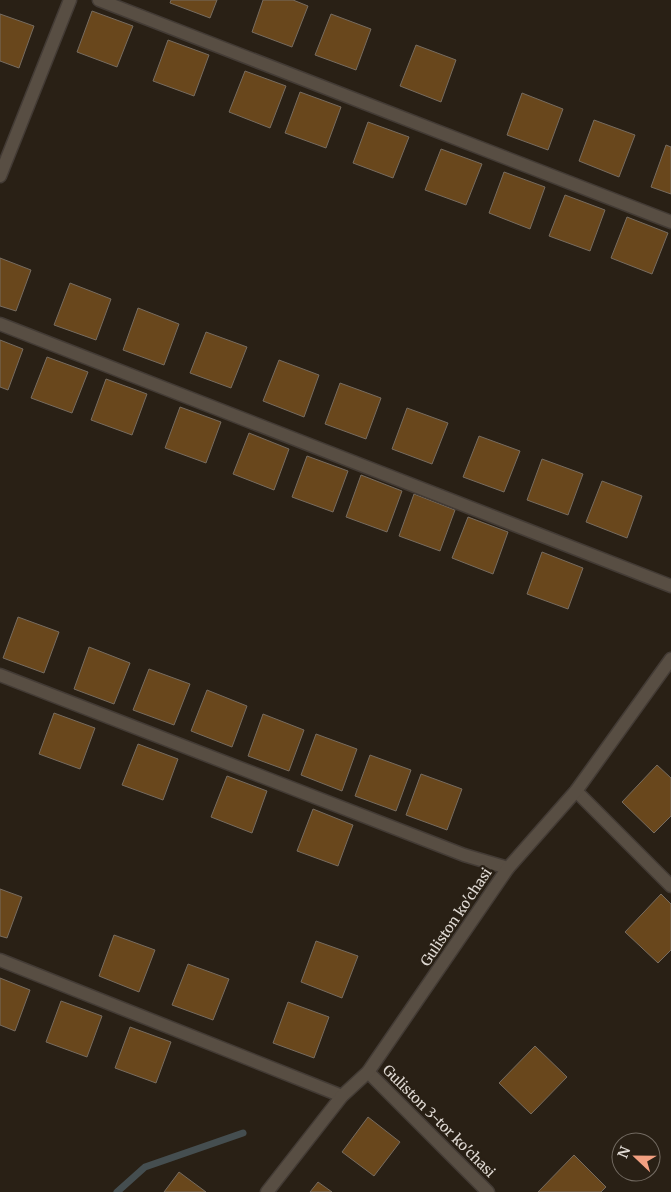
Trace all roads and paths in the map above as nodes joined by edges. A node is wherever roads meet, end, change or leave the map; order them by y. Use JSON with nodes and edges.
{"nodes":[{"id":1,"x":70,"y":0,"type":"edge"},
{"id":2,"x":99,"y":0,"type":"edge"},
{"id":3,"x":0,"y":176,"type":"edge"},
{"id":4,"x":671,"y":222,"type":"edge"},
{"id":5,"x":0,"y":324,"type":"edge"},
{"id":6,"x":671,"y":586,"type":"edge"},
{"id":7,"x":671,"y":659,"type":"edge"},
{"id":8,"x":0,"y":675,"type":"edge"},
{"id":9,"x":576,"y":791,"type":"junction"},
{"id":10,"x":508,"y":868,"type":"junction"},
{"id":11,"x":671,"y":886,"type":"edge"},
{"id":12,"x":0,"y":960,"type":"edge"},
{"id":13,"x":368,"y":1072,"type":"junction"},
{"id":14,"x":342,"y":1096,"type":"junction"},
{"id":15,"x":267,"y":1192,"type":"edge"},
{"id":16,"x":488,"y":1192,"type":"edge"}],
"edges":[{"from":1,"to":3,"type":"street"},
{"from":2,"to":4,"type":"street"},
{"from":5,"to":6,"type":"street"},
{"from":7,"to":9,"type":"street","name":"Guliston ko'chasi"},
{"from":8,"to":10,"type":"street"},
{"from":9,"to":10,"type":"street","name":"Guliston ko'chasi"},
{"from":9,"to":11,"type":"street"},
{"from":10,"to":13,"type":"street","name":"Guliston ko'chasi"},
{"from":12,"to":14,"type":"street"},
{"from":13,"to":14,"type":"street","name":"Guliston ko'chasi"},
{"from":13,"to":16,"type":"street","name":"Guliston 3-tor ko'chasi"},
{"from":14,"to":15,"type":"street","name":"Guliston ko'chasi"}]}
